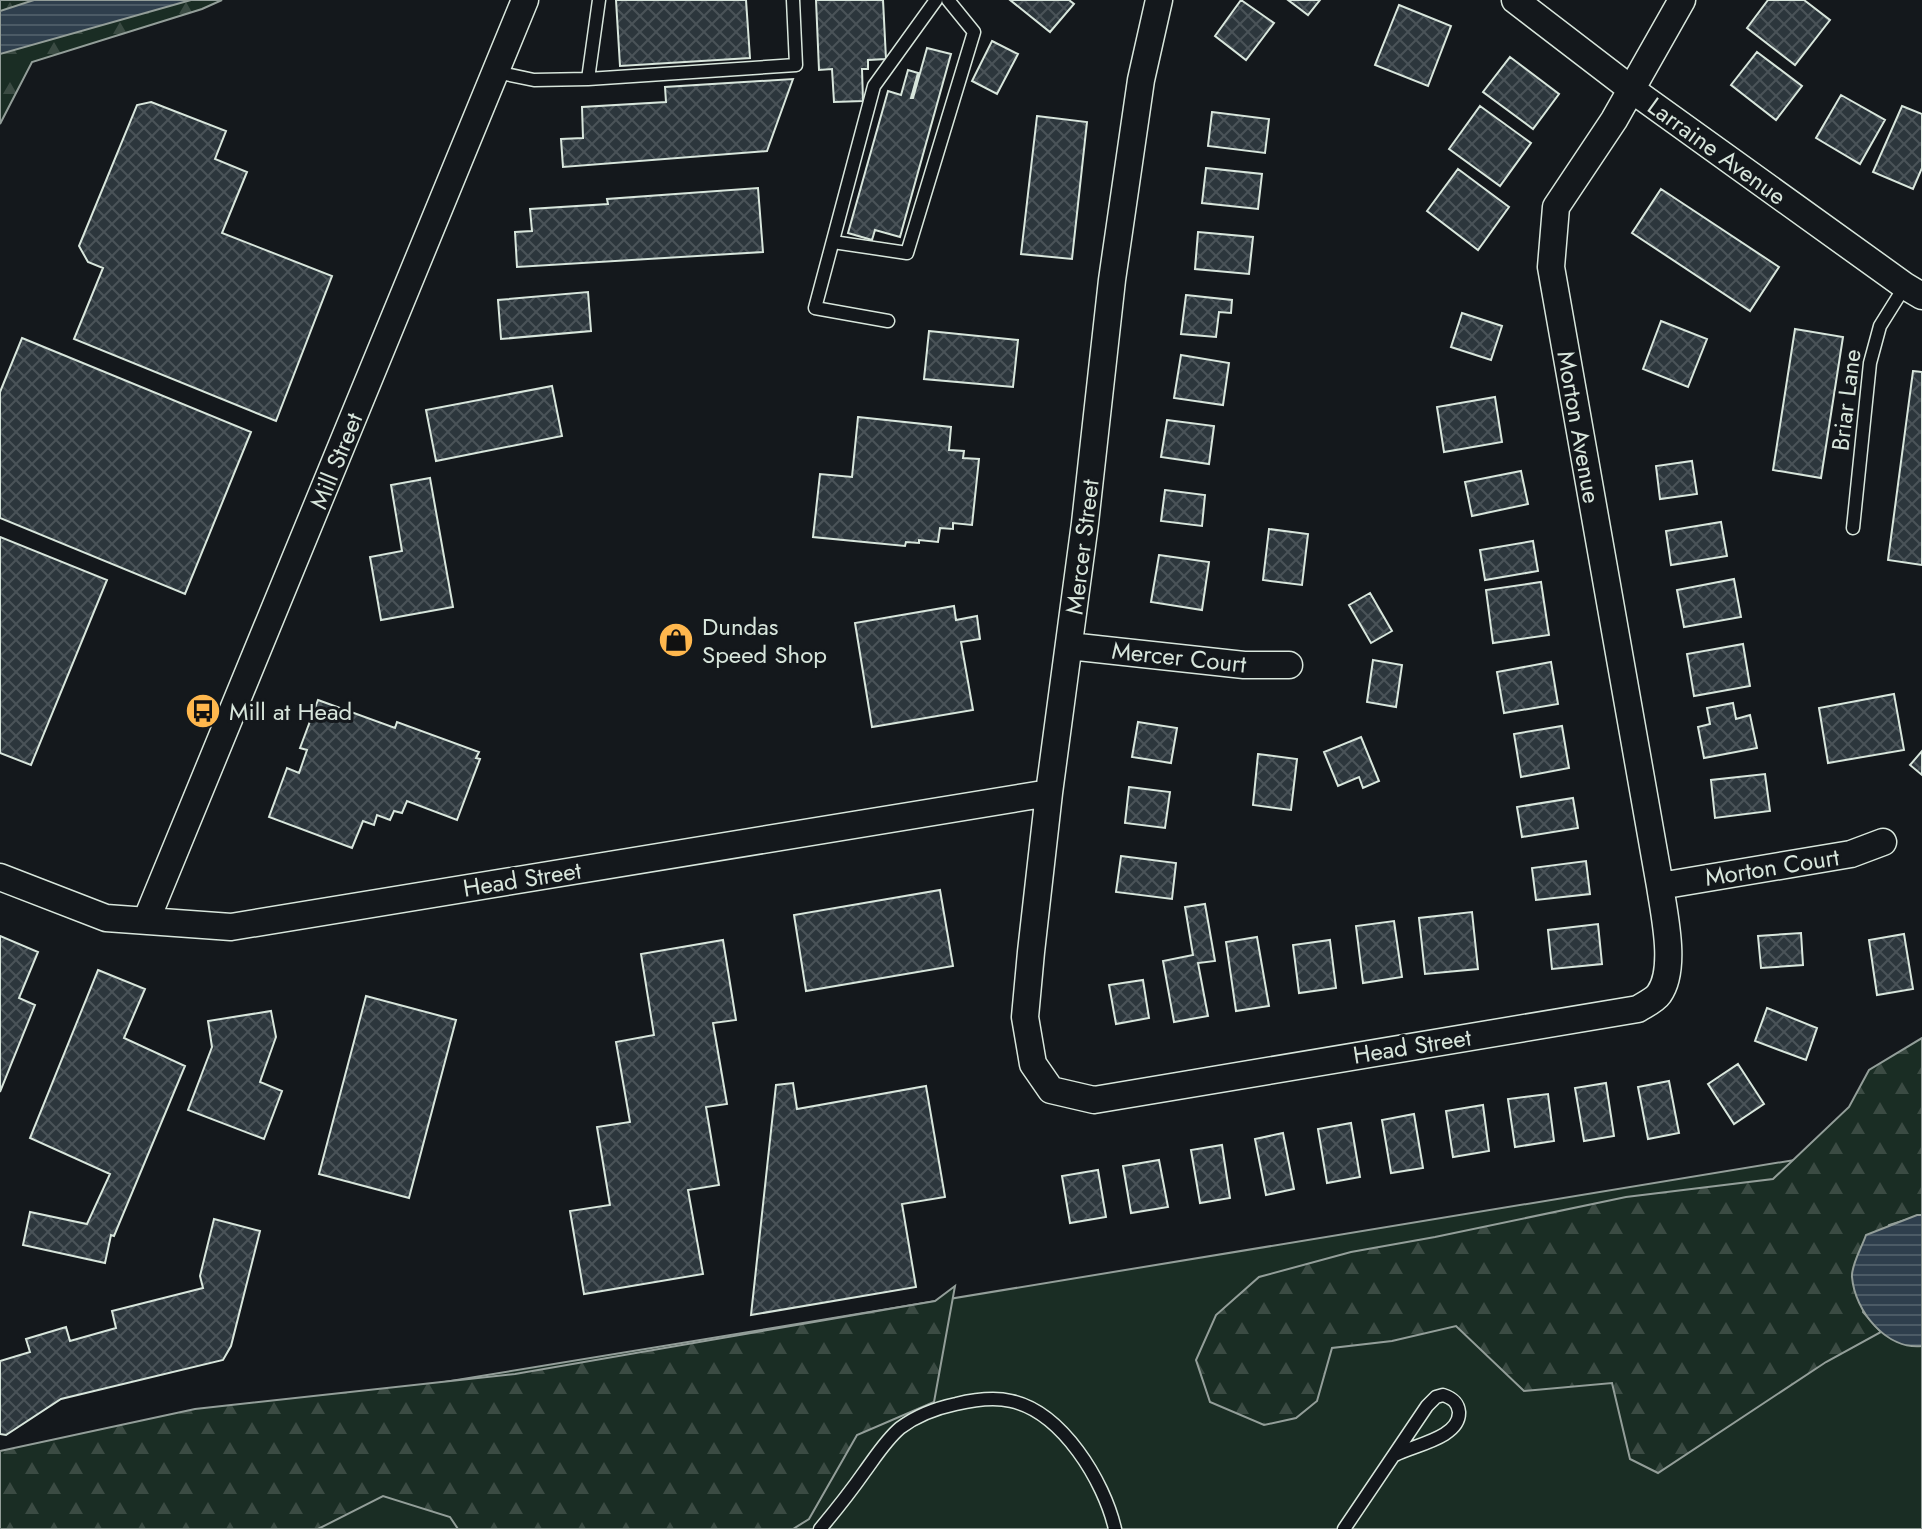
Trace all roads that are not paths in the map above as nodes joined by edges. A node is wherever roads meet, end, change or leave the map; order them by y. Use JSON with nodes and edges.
{"nodes":[{"id":1,"x":525,"y":0,"type":"edge"},
{"id":2,"x":599,"y":0,"type":"edge"},
{"id":3,"x":793,"y":0,"type":"edge"},
{"id":4,"x":936,"y":0,"type":"edge"},
{"id":5,"x":948,"y":0,"type":"edge"},
{"id":6,"x":1159,"y":0,"type":"edge"},
{"id":7,"x":1515,"y":0,"type":"edge"},
{"id":8,"x":1682,"y":0,"type":"edge"},
{"id":9,"x":496,"y":72,"type":"junction"},
{"id":10,"x":588,"y":79,"type":"junction"},
{"id":11,"x":1631,"y":89,"type":"junction"},
{"id":12,"x":833,"y":242,"type":"junction"},
{"id":13,"x":1913,"y":291,"type":"edge"},
{"id":14,"x":888,"y":321,"type":"dead end"},
{"id":15,"x":1853,"y":528,"type":"dead end"},
{"id":16,"x":1069,"y":646,"type":"junction"},
{"id":17,"x":1289,"y":665,"type":"dead end"},
{"id":18,"x":1049,"y":793,"type":"junction"},
{"id":19,"x":1883,"y":842,"type":"dead end"},
{"id":20,"x":0,"y":877,"type":"edge"},
{"id":21,"x":1660,"y":886,"type":"junction"},
{"id":22,"x":146,"y":921,"type":"junction"},
{"id":23,"x":1051,"y":1090,"type":"joint"},
{"id":24,"x":1395,"y":1455,"type":"junction"},
{"id":25,"x":820,"y":1529,"type":"edge"},
{"id":26,"x":1115,"y":1529,"type":"edge"},
{"id":27,"x":1344,"y":1529,"type":"edge"}],
"edges":[{"from":1,"to":9,"type":"street","name":"Mill Street"},
{"from":2,"to":10,"type":"lane"},
{"from":3,"to":10,"type":"lane"},
{"from":4,"to":12,"type":"lane"},
{"from":5,"to":12,"type":"lane"},
{"from":6,"to":16,"type":"street","name":"Mercer Street"},
{"from":7,"to":11,"type":"street","name":"Larraine Avenue"},
{"from":8,"to":11,"type":"street","name":"Morton Avenue"},
{"from":9,"to":10,"type":"lane"},
{"from":9,"to":22,"type":"street","name":"Mill Street"},
{"from":11,"to":13,"type":"street","name":"Larraine Avenue"},
{"from":11,"to":21,"type":"street","name":"Morton Avenue"},
{"from":12,"to":14,"type":"lane"},
{"from":13,"to":15,"type":"lane","name":"Briar Lane"},
{"from":16,"to":17,"type":"street","name":"Mercer Court"},
{"from":16,"to":18,"type":"street","name":"Mercer Street"},
{"from":18,"to":22,"type":"street","name":"Head Street"},
{"from":18,"to":23,"type":"street","name":"Mercer Street"},
{"from":19,"to":21,"type":"street","name":"Morton Court"},
{"from":20,"to":22,"type":"street","name":"Head Street"},
{"from":21,"to":23,"type":"street","name":"Head Street"},
{"from":24,"to":24,"type":"lane"},
{"from":24,"to":27,"type":"lane"},
{"from":25,"to":26,"type":"lane"}]}
